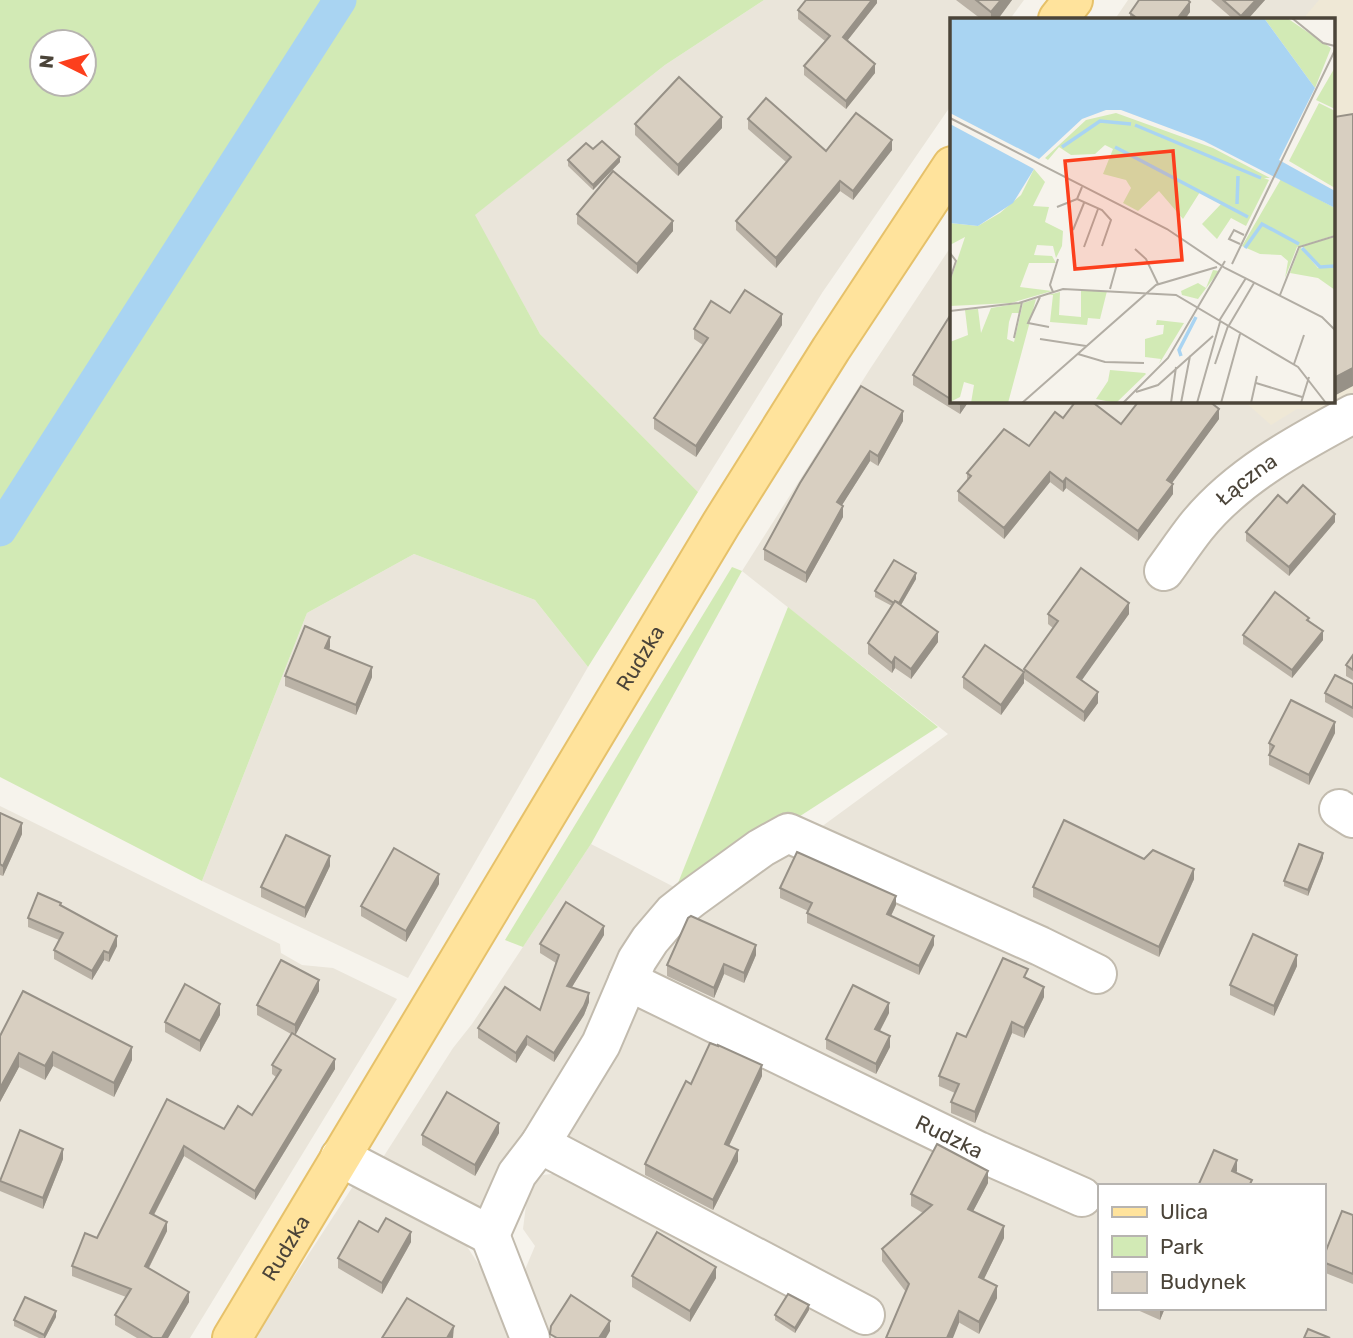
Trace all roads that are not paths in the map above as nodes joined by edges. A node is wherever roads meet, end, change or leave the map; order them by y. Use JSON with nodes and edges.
{"nodes":[{"id":1,"x":1073,"y":0,"type":"edge"},
{"id":2,"x":1059,"y":18,"type":"edge"},
{"id":3,"x":950,"y":169,"type":"edge"},
{"id":4,"x":1353,"y":414,"type":"edge"},
{"id":5,"x":1164,"y":571,"type":"dead end"},
{"id":6,"x":1097,"y":974,"type":"dead end"},
{"id":7,"x":628,"y":981,"type":"junction"},
{"id":8,"x":540,"y":1144,"type":"junction"},
{"id":9,"x":340,"y":1157,"type":"junction"},
{"id":10,"x":1082,"y":1197,"type":"dead end"},
{"id":11,"x":490,"y":1235,"type":"junction"},
{"id":12,"x":865,"y":1315,"type":"dead end"},
{"id":13,"x":232,"y":1338,"type":"edge"},
{"id":14,"x":530,"y":1338,"type":"edge"}],
"edges":[{"from":1,"to":2,"type":"main road"},
{"from":3,"to":9,"type":"main road","name":"Rudzka"},
{"from":4,"to":5,"type":"street","name":"Łączna"},
{"from":6,"to":7,"type":"street"},
{"from":7,"to":8,"type":"street"},
{"from":7,"to":10,"type":"street","name":"Rudzka"},
{"from":8,"to":11,"type":"street"},
{"from":8,"to":12,"type":"street"},
{"from":9,"to":11,"type":"street"},
{"from":9,"to":13,"type":"main road","name":"Rudzka"},
{"from":11,"to":14,"type":"street"}]}
